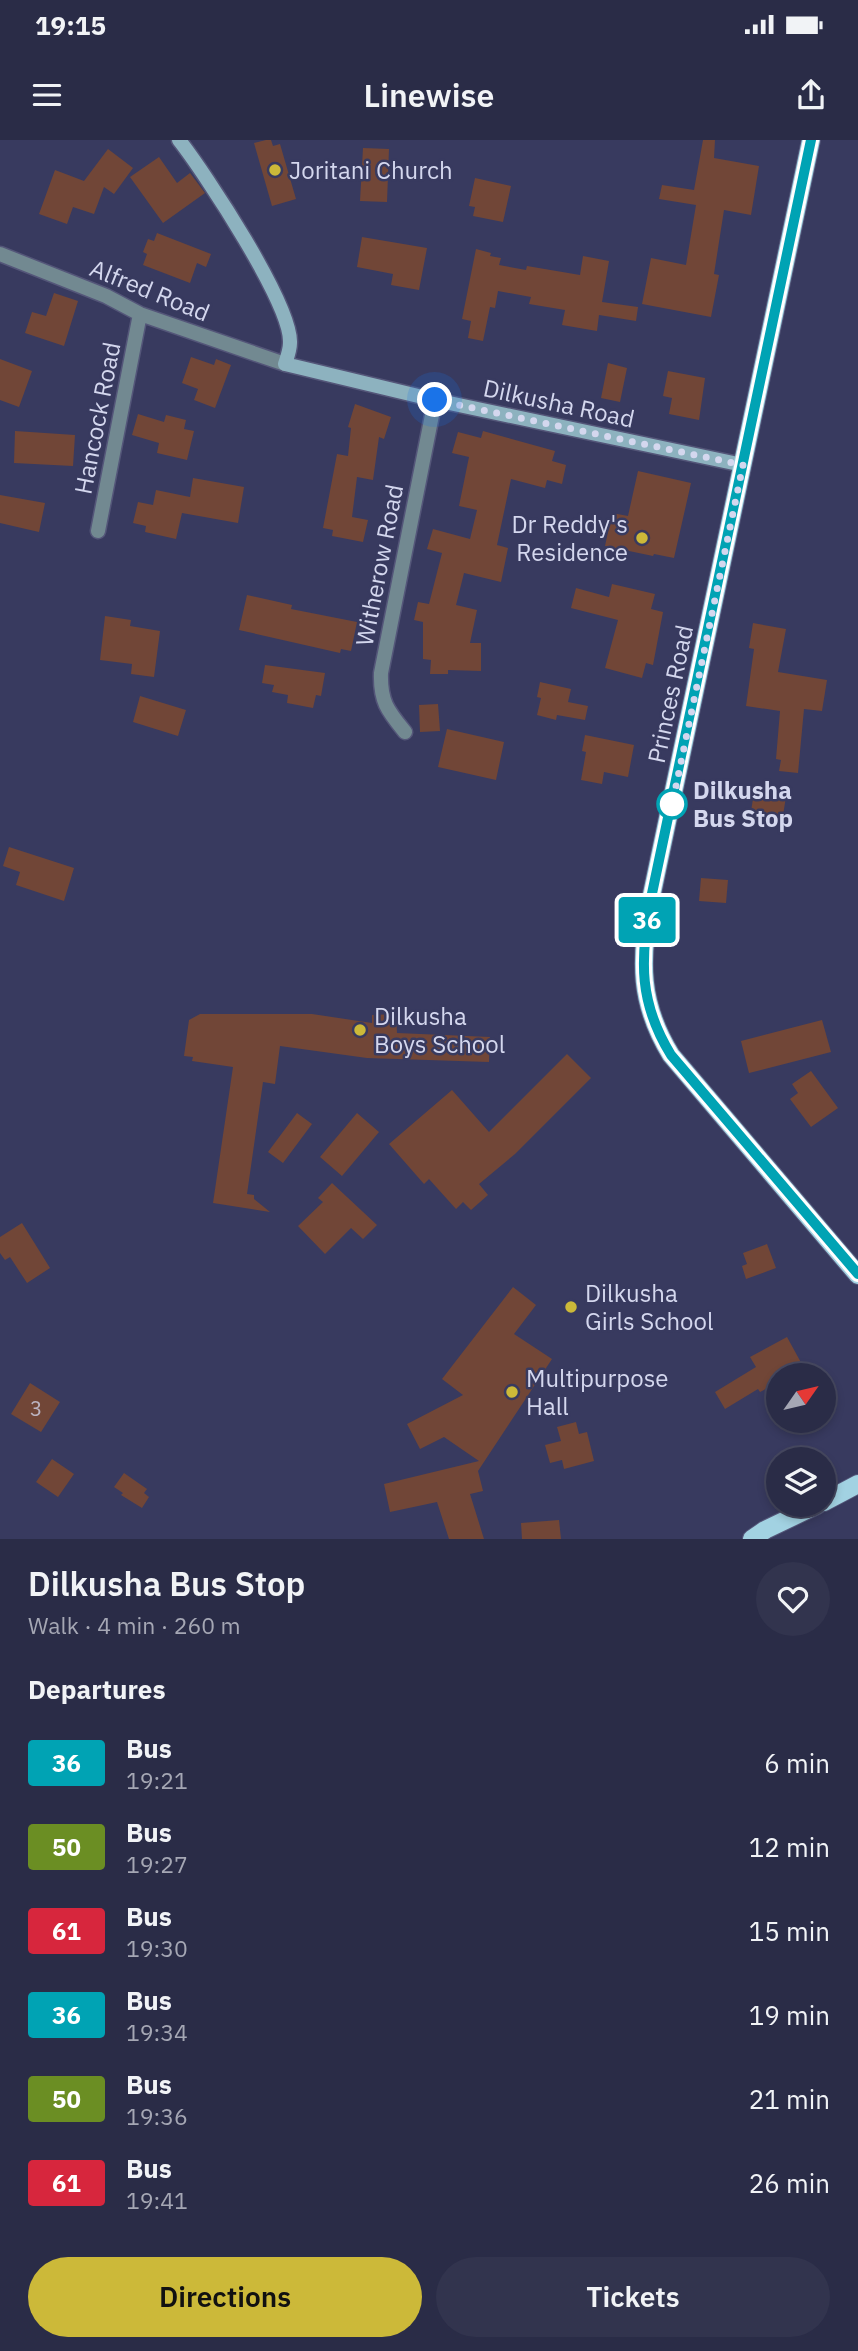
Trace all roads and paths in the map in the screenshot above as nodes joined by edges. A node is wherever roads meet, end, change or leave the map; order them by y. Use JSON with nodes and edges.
{"nodes":[{"id":1,"x":179,"y":140,"type":"edge"},
{"id":2,"x":811,"y":140,"type":"edge"},
{"id":3,"x":0,"y":254,"type":"edge"},
{"id":4,"x":140,"y":314,"type":"junction"},
{"id":5,"x":285,"y":364,"type":"junction"},
{"id":6,"x":435,"y":400,"type":"junction"},
{"id":7,"x":743,"y":465,"type":"junction"},
{"id":8,"x":98,"y":531,"type":"dead end"},
{"id":9,"x":405,"y":732,"type":"dead end"},
{"id":10,"x":858,"y":1275,"type":"edge"},
{"id":11,"x":858,"y":1485,"type":"edge"},
{"id":12,"x":836,"y":1496,"type":"edge"},
{"id":13,"x":792,"y":1517,"type":"edge"},
{"id":14,"x":752,"y":1539,"type":"edge"}],
"edges":[{"from":1,"to":5,"type":"street"},
{"from":2,"to":7,"type":"main road","name":"Princes Road"},
{"from":3,"to":4,"type":"street","name":"Alfred Road"},
{"from":4,"to":5,"type":"street","name":"Alfred Road"},
{"from":4,"to":8,"type":"street","name":"Hancock Road"},
{"from":5,"to":6,"type":"street","name":"Dilkusha Road"},
{"from":6,"to":7,"type":"street","name":"Dilkusha Road"},
{"from":6,"to":9,"type":"street","name":"Witherow Road"},
{"from":7,"to":10,"type":"main road","name":"Princes Road"},
{"from":11,"to":12,"type":"main road"},
{"from":13,"to":14,"type":"main road"}]}
